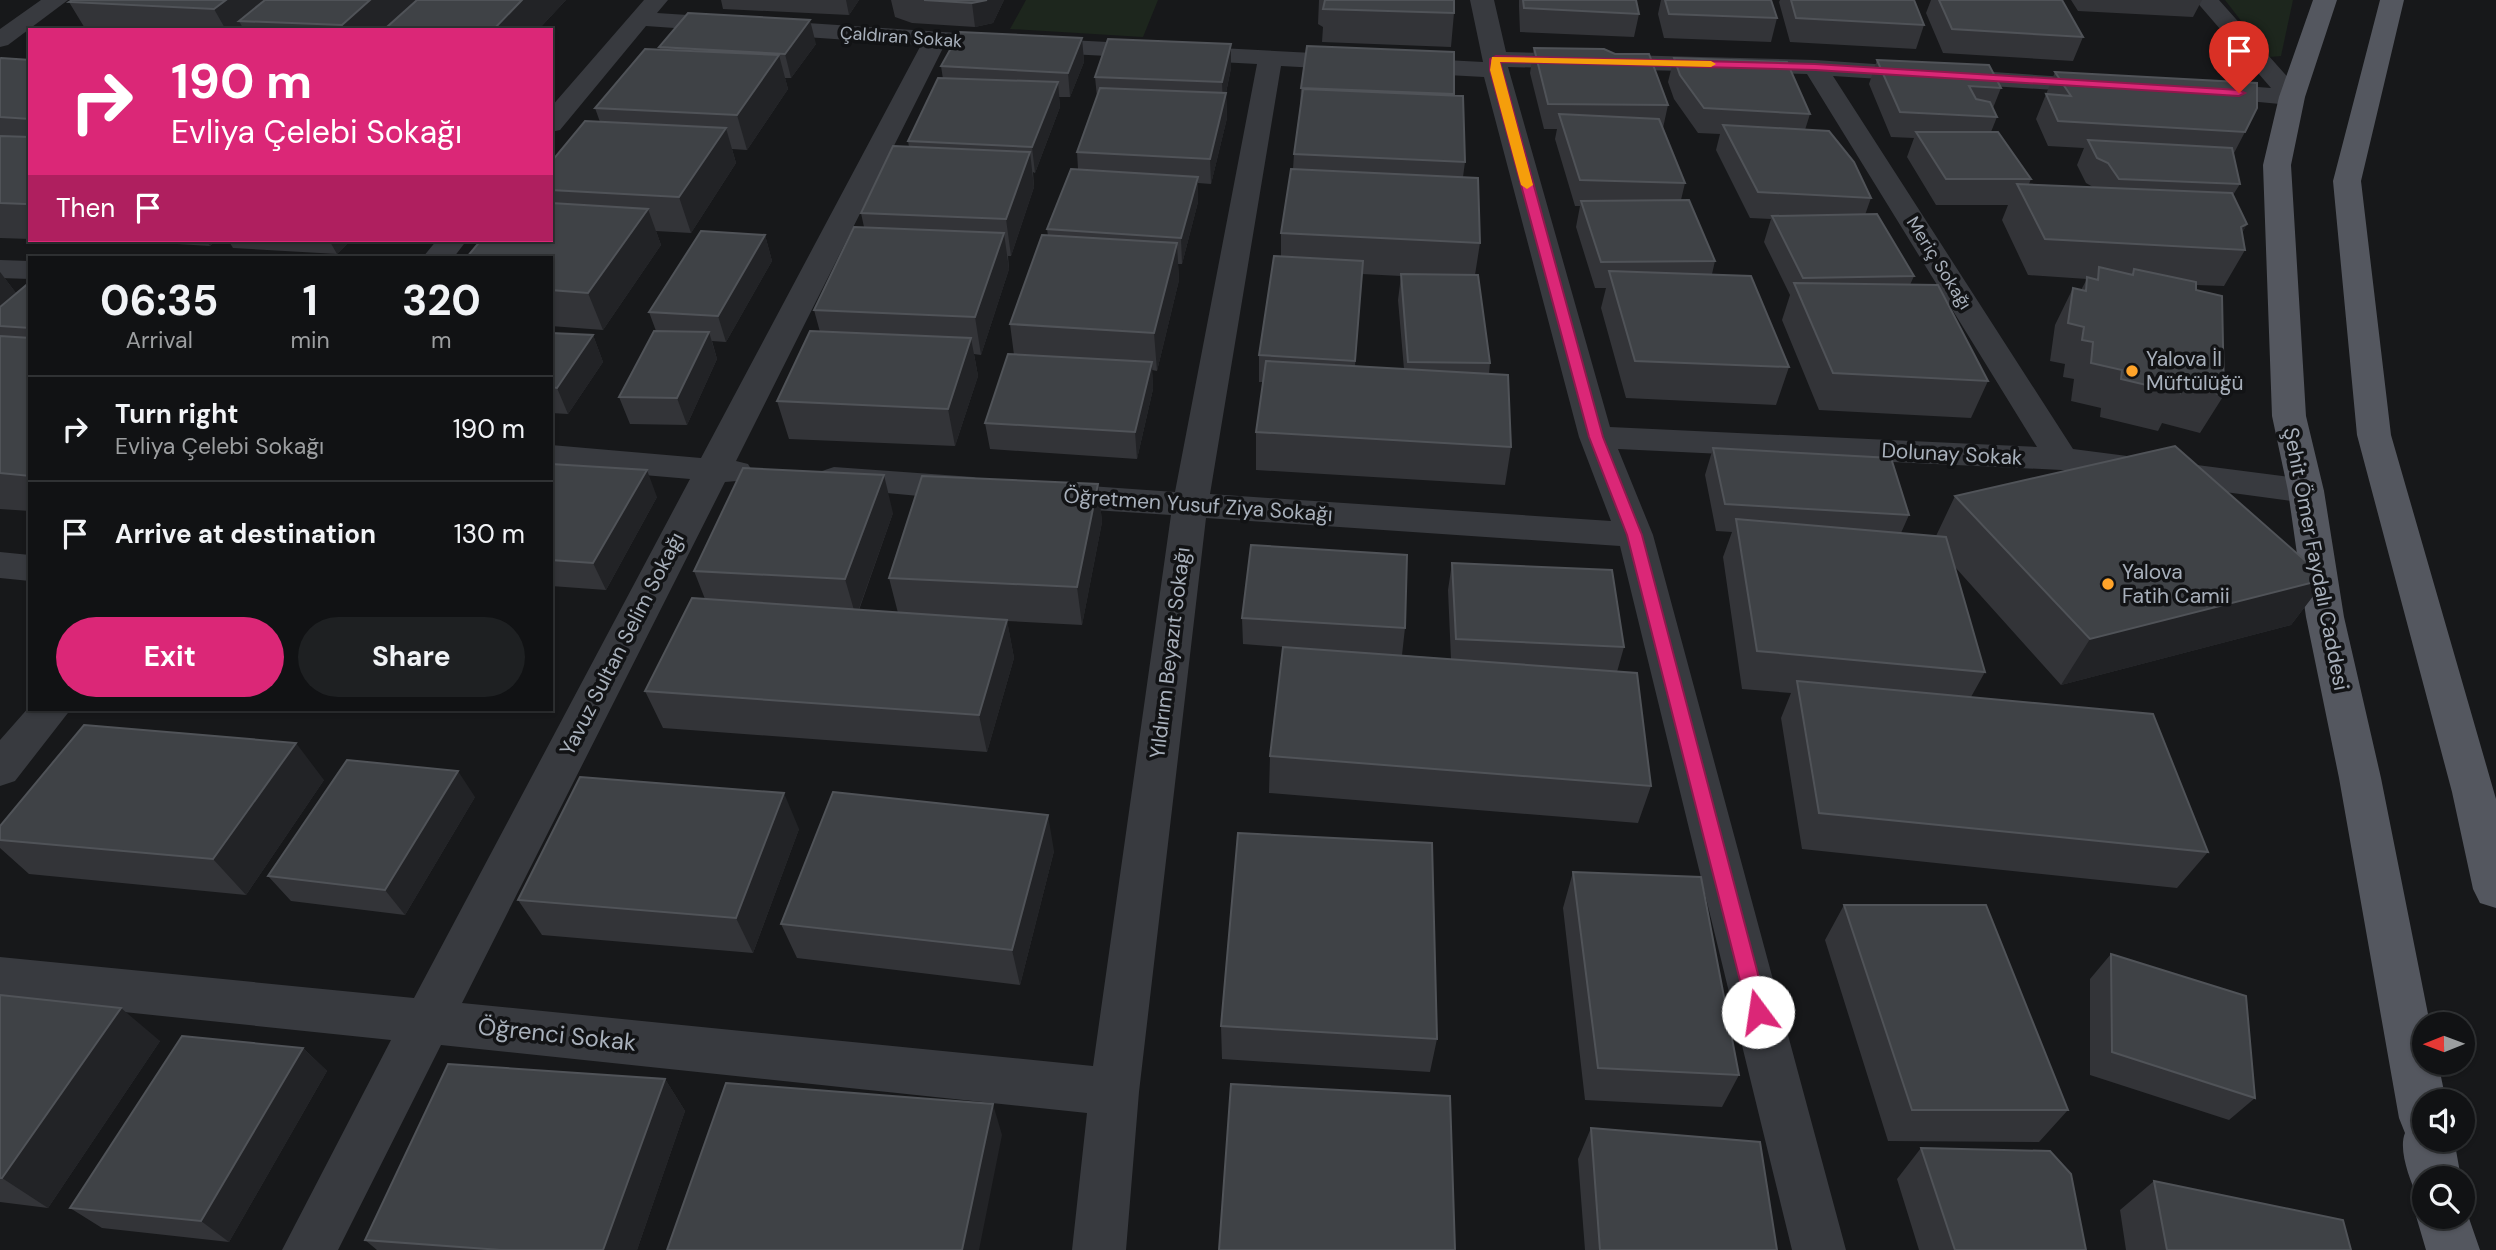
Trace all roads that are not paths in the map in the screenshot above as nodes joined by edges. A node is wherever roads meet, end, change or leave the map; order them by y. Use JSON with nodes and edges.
{"nodes":[{"id":1,"x":56,"y":0,"type":"edge"},
{"id":2,"x":1482,"y":0,"type":"edge"},
{"id":3,"x":2207,"y":0,"type":"edge"},
{"id":4,"x":2325,"y":0,"type":"edge"},
{"id":5,"x":2392,"y":0,"type":"edge"},
{"id":6,"x":649,"y":9,"type":"edge"},
{"id":7,"x":936,"y":39,"type":"junction"},
{"id":8,"x":0,"y":40,"type":"edge"},
{"id":9,"x":978,"y":42,"type":"edge"},
{"id":10,"x":1005,"y":43,"type":"edge"},
{"id":11,"x":1270,"y":60,"type":"junction"},
{"id":12,"x":1495,"y":64,"type":"junction"},
{"id":13,"x":1815,"y":67,"type":"junction"},
{"id":14,"x":2129,"y":86,"type":"edge"},
{"id":15,"x":2183,"y":90,"type":"edge"},
{"id":16,"x":2292,"y":97,"type":"junction"},
{"id":17,"x":560,"y":104,"type":"edge"},
{"id":18,"x":451,"y":242,"type":"edge"},
{"id":19,"x":439,"y":256,"type":"edge"},
{"id":20,"x":0,"y":269,"type":"edge"},
{"id":21,"x":28,"y":271,"type":"edge"},
{"id":22,"x":1596,"y":437,"type":"junction"},
{"id":23,"x":553,"y":456,"type":"edge"},
{"id":24,"x":2062,"y":459,"type":"junction"},
{"id":25,"x":712,"y":470,"type":"junction"},
{"id":26,"x":766,"y":474,"type":"edge"},
{"id":27,"x":807,"y":477,"type":"edge"},
{"id":28,"x":2306,"y":491,"type":"junction"},
{"id":29,"x":1189,"y":505,"type":"junction"},
{"id":30,"x":1635,"y":535,"type":"junction"},
{"id":31,"x":0,"y":565,"type":"edge"},
{"id":32,"x":28,"y":568,"type":"edge"},
{"id":33,"x":49,"y":711,"type":"edge"},
{"id":34,"x":0,"y":769,"type":"edge"},
{"id":35,"x":2485,"y":792,"type":"edge"},
{"id":36,"x":2496,"y":889,"type":"edge"},
{"id":37,"x":0,"y":978,"type":"edge"},
{"id":38,"x":427,"y":1021,"type":"junction"},
{"id":39,"x":2419,"y":1089,"type":"edge"},
{"id":40,"x":1114,"y":1092,"type":"junction"},
{"id":41,"x":2447,"y":1229,"type":"edge"},
{"id":42,"x":309,"y":1250,"type":"edge"},
{"id":43,"x":1099,"y":1250,"type":"edge"},
{"id":44,"x":1819,"y":1250,"type":"edge"},
{"id":45,"x":2453,"y":1250,"type":"edge"}],
"edges":[{"from":1,"to":8,"type":"street"},
{"from":2,"to":12,"type":"street"},
{"from":3,"to":16,"type":"street"},
{"from":4,"to":16,"type":"main road","name":"Şehit Ömer Faydalı Caddesi"},
{"from":5,"to":35,"type":"main road"},
{"from":6,"to":7,"type":"street","name":"Çaldıran Sokak"},
{"from":6,"to":17,"type":"street"},
{"from":7,"to":9,"type":"street","name":"Çaldıran Sokak"},
{"from":7,"to":25,"type":"street","name":"Yavuz Sultan Selim Sokağı"},
{"from":10,"to":11,"type":"street"},
{"from":11,"to":12,"type":"street"},
{"from":11,"to":29,"type":"street","name":"Yıldırım Beyazıt Sokağı"},
{"from":12,"to":13,"type":"street"},
{"from":12,"to":22,"type":"street"},
{"from":13,"to":14,"type":"street"},
{"from":13,"to":24,"type":"street","name":"Meriç Sokağı"},
{"from":15,"to":16,"type":"street"},
{"from":16,"to":28,"type":"main road","name":"Şehit Ömer Faydalı Caddesi"},
{"from":18,"to":19,"type":"street"},
{"from":20,"to":21,"type":"street"},
{"from":22,"to":24,"type":"street","name":"Dolunay Sokak"},
{"from":22,"to":30,"type":"street"},
{"from":23,"to":25,"type":"street"},
{"from":24,"to":28,"type":"street","name":"Dolunay Sokak"},
{"from":25,"to":26,"type":"street"},
{"from":25,"to":38,"type":"street","name":"Yavuz Sultan Selim Sokağı"},
{"from":27,"to":29,"type":"street","name":"Öğretmen Yusuf Ziya Sokağı"},
{"from":28,"to":39,"type":"main road","name":"Şehit Ömer Faydalı Caddesi"},
{"from":29,"to":30,"type":"street","name":"Öğretmen Yusuf Ziya Sokağı"},
{"from":29,"to":40,"type":"street","name":"Yıldırım Beyazıt Sokağı"},
{"from":30,"to":44,"type":"street"},
{"from":31,"to":32,"type":"street"},
{"from":33,"to":34,"type":"street"},
{"from":35,"to":36,"type":"main road"},
{"from":37,"to":38,"type":"street","name":"Öğrenci Sokak"},
{"from":38,"to":40,"type":"street","name":"Öğrenci Sokak"},
{"from":38,"to":42,"type":"street","name":"Yavuz Sultan Selim Sokağı"},
{"from":40,"to":43,"type":"street","name":"Yıldırım Beyazıt Sokağı"},
{"from":41,"to":45,"type":"main road"}]}
